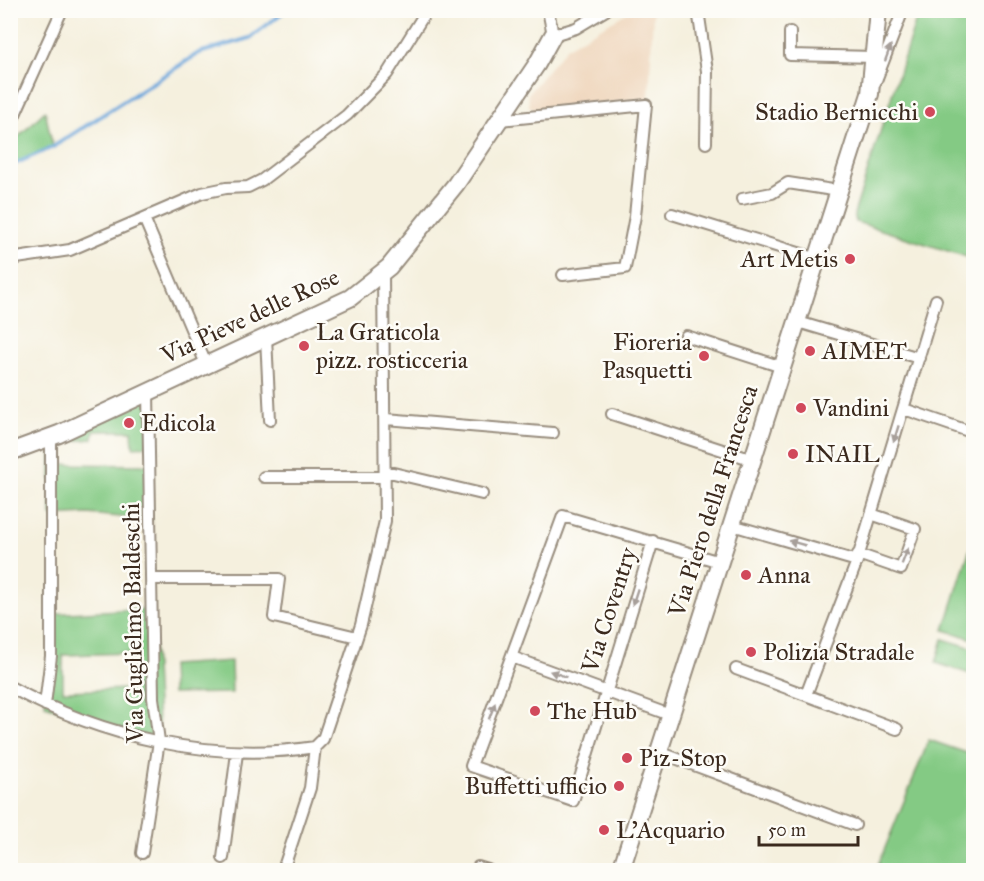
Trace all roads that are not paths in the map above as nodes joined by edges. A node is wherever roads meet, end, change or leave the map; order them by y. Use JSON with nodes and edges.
{"nodes":[{"id":1,"x":62,"y":10,"type":"edge"},
{"id":2,"x":427,"y":10,"type":"edge"},
{"id":3,"x":548,"y":10,"type":"edge"},
{"id":4,"x":606,"y":10,"type":"edge"},
{"id":5,"x":698,"y":10,"type":"edge"},
{"id":6,"x":878,"y":10,"type":"edge"},
{"id":7,"x":903,"y":10,"type":"edge"},
{"id":8,"x":790,"y":32,"type":"dead end"},
{"id":9,"x":553,"y":35,"type":"junction"},
{"id":10,"x":875,"y":57,"type":"junction"},
{"id":11,"x":870,"y":94,"type":"junction"},
{"id":12,"x":500,"y":120,"type":"junction"},
{"id":13,"x":11,"y":123,"type":"edge"},
{"id":14,"x":706,"y":143,"type":"dead end"},
{"id":15,"x":839,"y":191,"type":"junction"},
{"id":16,"x":742,"y":199,"type":"dead end"},
{"id":17,"x":672,"y":214,"type":"dead end"},
{"id":18,"x":144,"y":218,"type":"junction"},
{"id":19,"x":10,"y":259,"type":"edge"},
{"id":20,"x":818,"y":259,"type":"junction"},
{"id":21,"x":383,"y":272,"type":"junction"},
{"id":22,"x":563,"y":274,"type":"dead end"},
{"id":23,"x":936,"y":300,"type":"dead end"},
{"id":24,"x":798,"y":322,"type":"junction"},
{"id":25,"x":686,"y":336,"type":"dead end"},
{"id":26,"x":266,"y":337,"type":"junction"},
{"id":27,"x":919,"y":358,"type":"junction"},
{"id":28,"x":206,"y":364,"type":"junction"},
{"id":29,"x":782,"y":367,"type":"junction"},
{"id":30,"x":148,"y":391,"type":"junction"},
{"id":31,"x":904,"y":408,"type":"junction"},
{"id":32,"x":612,"y":414,"type":"dead end"},
{"id":33,"x":386,"y":419,"type":"junction"},
{"id":34,"x":270,"y":420,"type":"dead end"},
{"id":35,"x":553,"y":433,"type":"dead end"},
{"id":36,"x":974,"y":433,"type":"edge"},
{"id":37,"x":51,"y":437,"type":"junction"},
{"id":38,"x":10,"y":452,"type":"edge"},
{"id":39,"x":753,"y":460,"type":"junction"},
{"id":40,"x":385,"y":474,"type":"junction"},
{"id":41,"x":264,"y":477,"type":"dead end"},
{"id":42,"x":482,"y":494,"type":"dead end"},
{"id":43,"x":871,"y":513,"type":"junction"},
{"id":44,"x":732,"y":525,"type":"junction"},
{"id":45,"x":653,"y":541,"type":"junction"},
{"id":46,"x":857,"y":557,"type":"junction"},
{"id":47,"x":720,"y":562,"type":"junction"},
{"id":48,"x":152,"y":579,"type":"junction"},
{"id":49,"x":357,"y":637,"type":"junction"},
{"id":50,"x":512,"y":657,"type":"junction"},
{"id":51,"x":736,"y":669,"type":"dead end"},
{"id":52,"x":10,"y":687,"type":"edge"},
{"id":53,"x":604,"y":692,"type":"junction"},
{"id":54,"x":806,"y":695,"type":"junction"},
{"id":55,"x":45,"y":705,"type":"junction"},
{"id":56,"x":670,"y":716,"type":"junction"},
{"id":57,"x":897,"y":729,"type":"dead end"},
{"id":58,"x":159,"y":741,"type":"junction"},
{"id":59,"x":315,"y":747,"type":"junction"},
{"id":60,"x":659,"y":752,"type":"junction"},
{"id":61,"x":237,"y":753,"type":"junction"},
{"id":62,"x":855,"y":825,"type":"dead end"},
{"id":63,"x":142,"y":853,"type":"dead end"},
{"id":64,"x":223,"y":858,"type":"dead end"},
{"id":65,"x":626,"y":869,"type":"edge"},
{"id":66,"x":283,"y":870,"type":"edge"},
{"id":67,"x":477,"y":870,"type":"edge"},
{"id":68,"x":488,"y":870,"type":"edge"}],
"edges":[{"from":1,"to":13,"type":"street"},
{"from":2,"to":18,"type":"street"},
{"from":3,"to":9,"type":"street"},
{"from":4,"to":9,"type":"street"},
{"from":5,"to":14,"type":"street"},
{"from":6,"to":10,"type":"main road","name":"Via Piero della Francesca"},
{"from":11,"to":7,"type":"street","one_way":true},
{"from":8,"to":10,"type":"street"},
{"from":9,"to":12,"type":"main road","name":"Via Pieve delle Rose"},
{"from":10,"to":11,"type":"main road","name":"Via Piero della Francesca"},
{"from":11,"to":15,"type":"main road","name":"Via Piero della Francesca"},
{"from":12,"to":21,"type":"main road","name":"Via Pieve delle Rose"},
{"from":12,"to":22,"type":"street"},
{"from":15,"to":16,"type":"street"},
{"from":15,"to":20,"type":"main road","name":"Via Piero della Francesca"},
{"from":17,"to":20,"type":"street"},
{"from":18,"to":19,"type":"street"},
{"from":18,"to":28,"type":"street"},
{"from":20,"to":24,"type":"main road","name":"Via Piero della Francesca"},
{"from":21,"to":26,"type":"main road","name":"Via Pieve delle Rose"},
{"from":21,"to":33,"type":"street"},
{"from":23,"to":27,"type":"street"},
{"from":24,"to":27,"type":"street"},
{"from":24,"to":29,"type":"main road","name":"Via Piero della Francesca"},
{"from":25,"to":29,"type":"street"},
{"from":26,"to":28,"type":"main road","name":"Via Pieve delle Rose"},
{"from":26,"to":34,"type":"street"},
{"from":27,"to":31,"type":"street"},
{"from":28,"to":30,"type":"main road","name":"Via Pieve delle Rose"},
{"from":29,"to":39,"type":"main road","name":"Via Piero della Francesca"},
{"from":30,"to":37,"type":"main road","name":"Via Pieve delle Rose"},
{"from":30,"to":48,"type":"street","name":"Via Guglielmo Baldeschi"},
{"from":31,"to":36,"type":"street"},
{"from":31,"to":43,"type":"street","one_way":true},
{"from":32,"to":39,"type":"street"},
{"from":33,"to":35,"type":"street"},
{"from":33,"to":40,"type":"street"},
{"from":37,"to":38,"type":"main road","name":"Via Pieve delle Rose"},
{"from":37,"to":55,"type":"street"},
{"from":39,"to":44,"type":"main road","name":"Via Piero della Francesca"},
{"from":40,"to":41,"type":"street"},
{"from":40,"to":42,"type":"street"},
{"from":40,"to":49,"type":"street"},
{"from":43,"to":46,"type":"street"},
{"from":46,"to":43,"type":"street","one_way":true},
{"from":46,"to":44,"type":"street","one_way":true},
{"from":44,"to":47,"type":"main road","name":"Via Piero della Francesca"},
{"from":45,"to":47,"type":"street","name":"Via Coventry"},
{"from":45,"to":50,"type":"street","name":"Via Coventry"},
{"from":45,"to":53,"type":"street","name":"Via Coventry","one_way":true},
{"from":46,"to":54,"type":"street"},
{"from":47,"to":56,"type":"main road","name":"Via Piero della Francesca"},
{"from":48,"to":49,"type":"street"},
{"from":48,"to":58,"type":"street","name":"Via Guglielmo Baldeschi"},
{"from":49,"to":59,"type":"street"},
{"from":53,"to":50,"type":"street","name":"Via Coventry","one_way":true},
{"from":53,"to":50,"type":"street","name":"Via Coventry","one_way":true},
{"from":51,"to":54,"type":"street"},
{"from":52,"to":55,"type":"street"},
{"from":53,"to":56,"type":"street","name":"Via Coventry"},
{"from":54,"to":57,"type":"street"},
{"from":55,"to":58,"type":"street"},
{"from":56,"to":60,"type":"main road","name":"Via Piero della Francesca"},
{"from":58,"to":61,"type":"street"},
{"from":58,"to":63,"type":"street","name":"Via Guglielmo Baldeschi"},
{"from":59,"to":61,"type":"street"},
{"from":59,"to":66,"type":"street"},
{"from":60,"to":62,"type":"street"},
{"from":60,"to":65,"type":"main road","name":"Via Piero della Francesca"},
{"from":61,"to":64,"type":"street"},
{"from":67,"to":68,"type":"street"}]}
